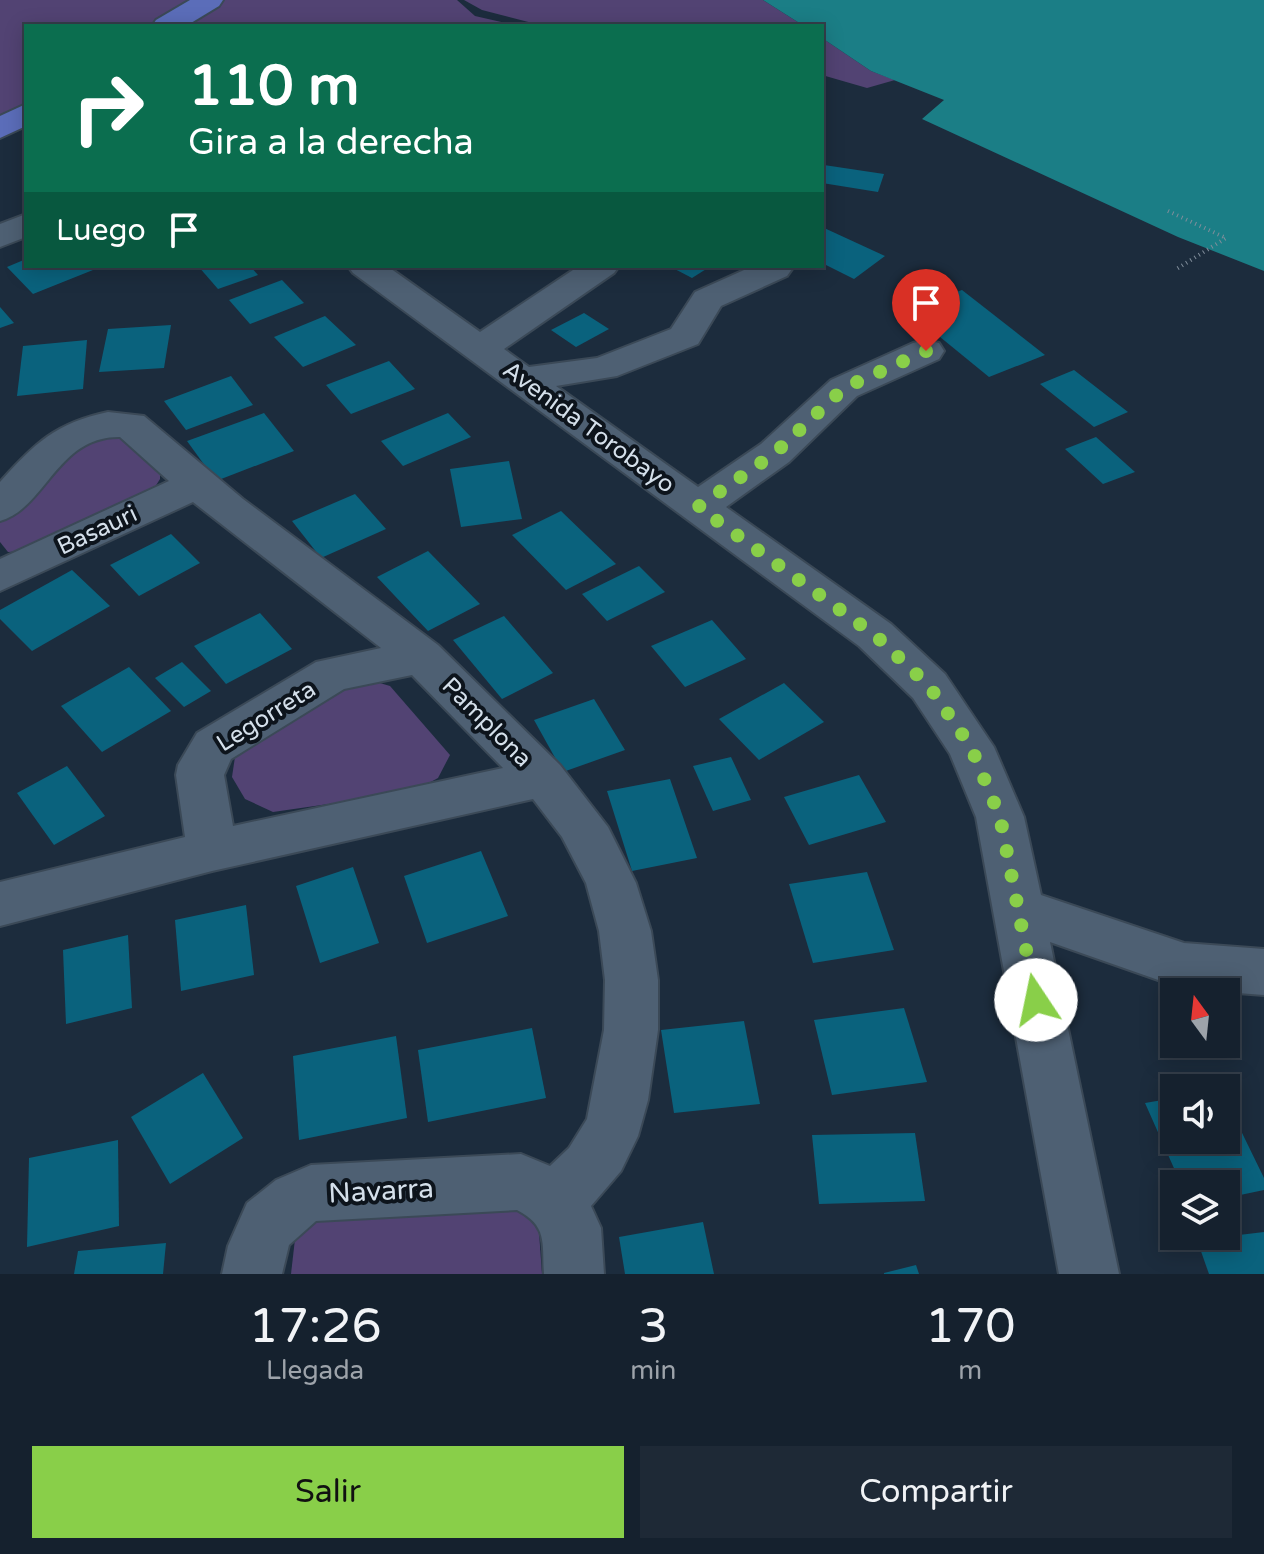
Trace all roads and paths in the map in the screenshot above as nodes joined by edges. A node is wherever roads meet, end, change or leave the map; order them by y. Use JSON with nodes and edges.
{"nodes":[{"id":1,"x":209,"y":0,"type":"edge"},
{"id":2,"x":169,"y":24,"type":"edge"},
{"id":3,"x":24,"y":114,"type":"edge"},
{"id":4,"x":0,"y":129,"type":"edge"},
{"id":5,"x":1168,"y":211,"type":"dead end"},
{"id":6,"x":24,"y":225,"type":"edge"},
{"id":7,"x":0,"y":237,"type":"edge"},
{"id":8,"x":599,"y":268,"type":"edge"},
{"id":9,"x":775,"y":269,"type":"dead end"},
{"id":10,"x":1175,"y":270,"type":"dead end"},
{"id":11,"x":386,"y":271,"type":"edge"},
{"id":12,"x":480,"y":349,"type":"junction"},
{"id":13,"x":926,"y":351,"type":"dead end"},
{"id":14,"x":522,"y":379,"type":"junction"},
{"id":15,"x":195,"y":485,"type":"junction"},
{"id":16,"x":0,"y":507,"type":"edge"},
{"id":17,"x":698,"y":507,"type":"junction"},
{"id":18,"x":2,"y":571,"type":"edge"},
{"id":19,"x":422,"y":657,"type":"junction"},
{"id":20,"x":543,"y":778,"type":"junction"},
{"id":21,"x":212,"y":851,"type":"junction"},
{"id":22,"x":0,"y":904,"type":"edge"},
{"id":23,"x":1018,"y":909,"type":"junction"},
{"id":24,"x":1264,"y":972,"type":"edge"},
{"id":25,"x":555,"y":1199,"type":"junction"},
{"id":26,"x":252,"y":1274,"type":"edge"},
{"id":27,"x":574,"y":1274,"type":"edge"},
{"id":28,"x":1089,"y":1274,"type":"edge"}],
"edges":[{"from":1,"to":2,"type":"main road"},
{"from":3,"to":4,"type":"main road"},
{"from":5,"to":10,"type":"path"},
{"from":6,"to":7,"type":"street"},
{"from":8,"to":12,"type":"street"},
{"from":9,"to":14,"type":"street"},
{"from":11,"to":12,"type":"street","name":"Avenida Torobayo"},
{"from":12,"to":14,"type":"street","name":"Avenida Torobayo"},
{"from":13,"to":17,"type":"street"},
{"from":14,"to":17,"type":"street","name":"Avenida Torobayo"},
{"from":15,"to":16,"type":"street","name":"Pamplona"},
{"from":15,"to":18,"type":"street","name":"Basauri"},
{"from":15,"to":19,"type":"street","name":"Pamplona"},
{"from":17,"to":23,"type":"street","name":"Avenida Torobayo"},
{"from":19,"to":20,"type":"street","name":"Pamplona"},
{"from":19,"to":21,"type":"street","name":"Legorreta"},
{"from":20,"to":21,"type":"street"},
{"from":20,"to":25,"type":"street","name":"Pamplona"},
{"from":21,"to":22,"type":"street"},
{"from":23,"to":24,"type":"street"},
{"from":23,"to":28,"type":"street","name":"Avenida Torobayo"},
{"from":25,"to":26,"type":"street","name":"Navarra"},
{"from":25,"to":27,"type":"street"}]}
